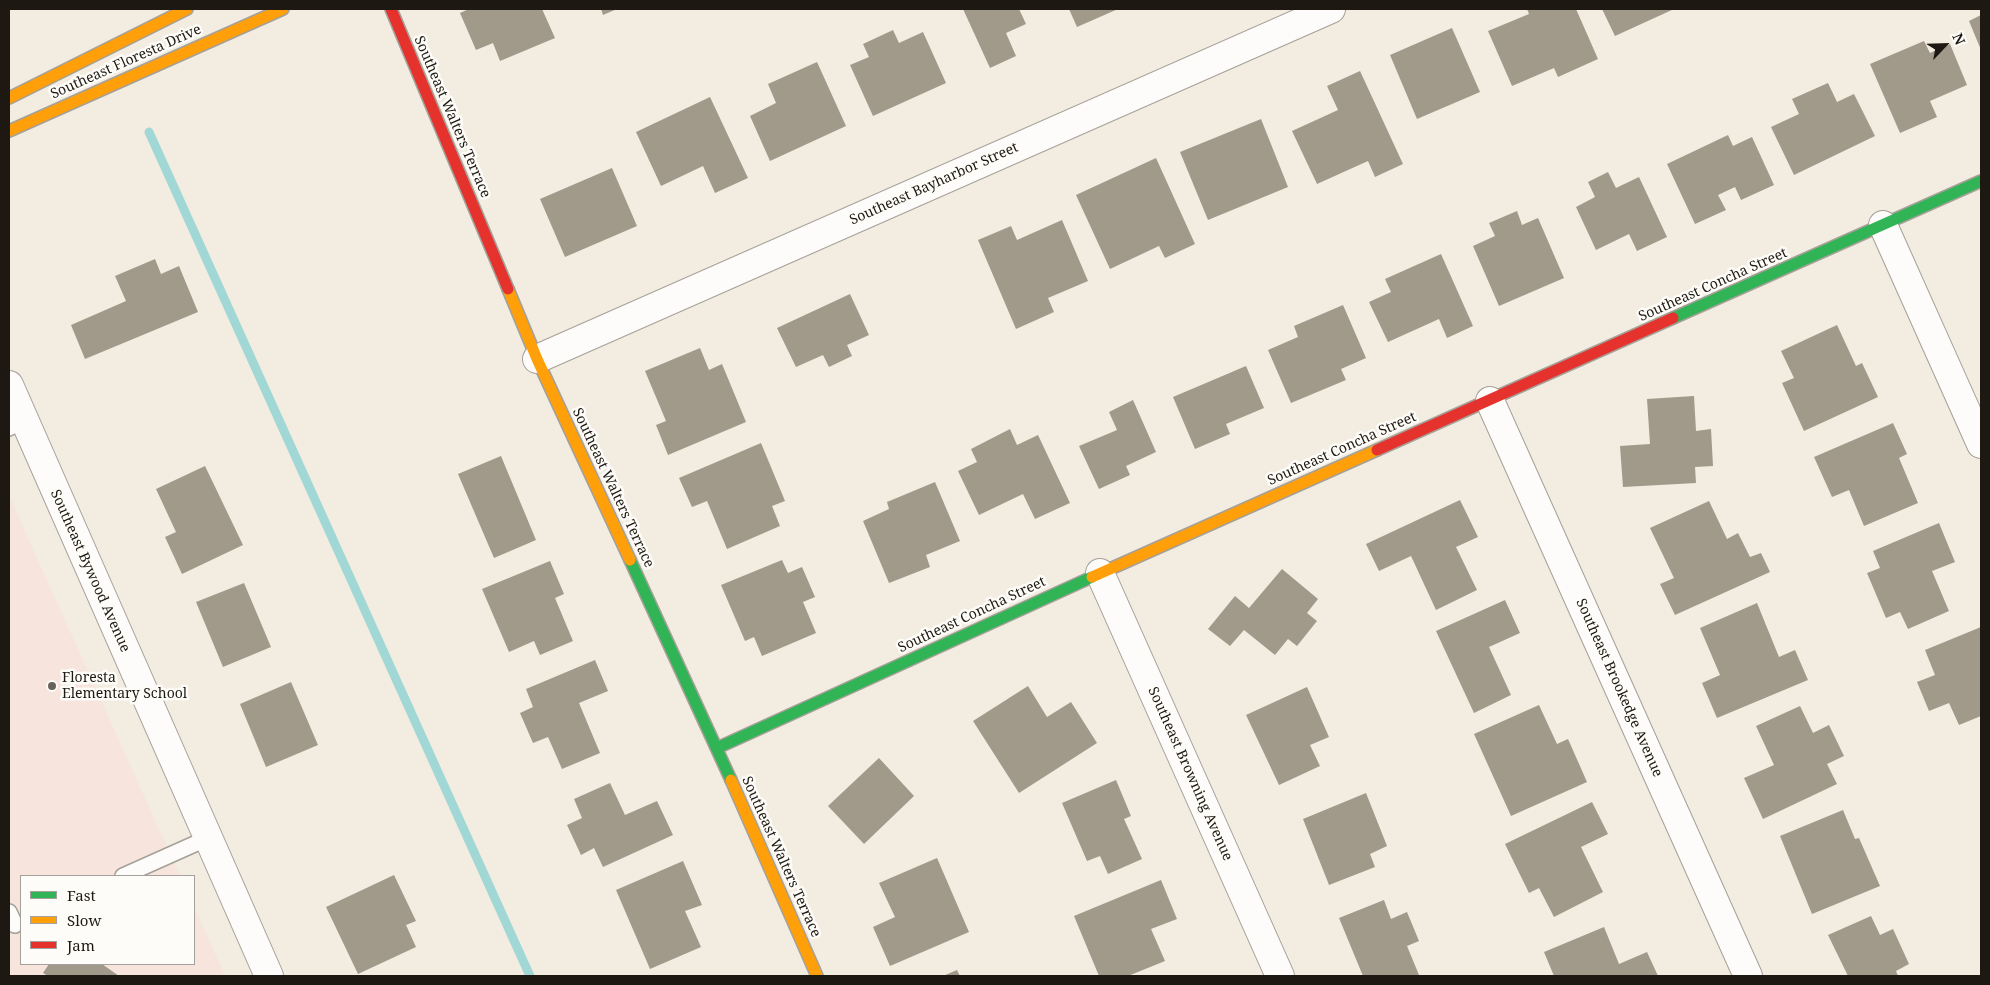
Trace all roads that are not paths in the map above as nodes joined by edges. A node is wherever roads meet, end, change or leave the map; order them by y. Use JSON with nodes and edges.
{"nodes":[{"id":1,"x":187,"y":9,"type":"edge"},
{"id":2,"x":283,"y":9,"type":"edge"},
{"id":3,"x":391,"y":9,"type":"edge"},
{"id":4,"x":1331,"y":9,"type":"edge"},
{"id":5,"x":9,"y":98,"type":"edge"},
{"id":6,"x":9,"y":131,"type":"edge"},
{"id":7,"x":1981,"y":181,"type":"edge"},
{"id":8,"x":1883,"y":225,"type":"junction"},
{"id":9,"x":537,"y":359,"type":"junction"},
{"id":10,"x":9,"y":385,"type":"edge"},
{"id":11,"x":1490,"y":401,"type":"junction"},
{"id":12,"x":16,"y":424,"type":"edge"},
{"id":13,"x":1981,"y":444,"type":"edge"},
{"id":14,"x":1100,"y":573,"type":"junction"},
{"id":15,"x":717,"y":748,"type":"junction"},
{"id":16,"x":208,"y":838,"type":"junction"},
{"id":17,"x":125,"y":875,"type":"edge"},
{"id":18,"x":269,"y":976,"type":"edge"},
{"id":19,"x":817,"y":976,"type":"edge"},
{"id":20,"x":1280,"y":976,"type":"edge"},
{"id":21,"x":1748,"y":976,"type":"edge"}],
"edges":[{"from":1,"to":5,"type":"street","name":"Southeast Floresta Drive"},
{"from":2,"to":6,"type":"street","name":"Southeast Floresta Drive"},
{"from":3,"to":9,"type":"street","name":"Southeast Walters Terrace"},
{"from":4,"to":9,"type":"street","name":"Southeast Bayharbor Street"},
{"from":7,"to":8,"type":"street","name":"Southeast Concha Street"},
{"from":8,"to":11,"type":"street","name":"Southeast Concha Street"},
{"from":8,"to":13,"type":"street"},
{"from":9,"to":15,"type":"street","name":"Southeast Walters Terrace"},
{"from":10,"to":12,"type":"street","name":"Southeast Bywood Avenue"},
{"from":11,"to":14,"type":"street","name":"Southeast Concha Street"},
{"from":11,"to":21,"type":"street","name":"Southeast Brookedge Avenue"},
{"from":12,"to":16,"type":"street","name":"Southeast Bywood Avenue"},
{"from":14,"to":15,"type":"street","name":"Southeast Concha Street"},
{"from":14,"to":20,"type":"street","name":"Southeast Browning Avenue"},
{"from":15,"to":19,"type":"street","name":"Southeast Walters Terrace"},
{"from":16,"to":17,"type":"lane"},
{"from":16,"to":18,"type":"street","name":"Southeast Bywood Avenue"}]}
